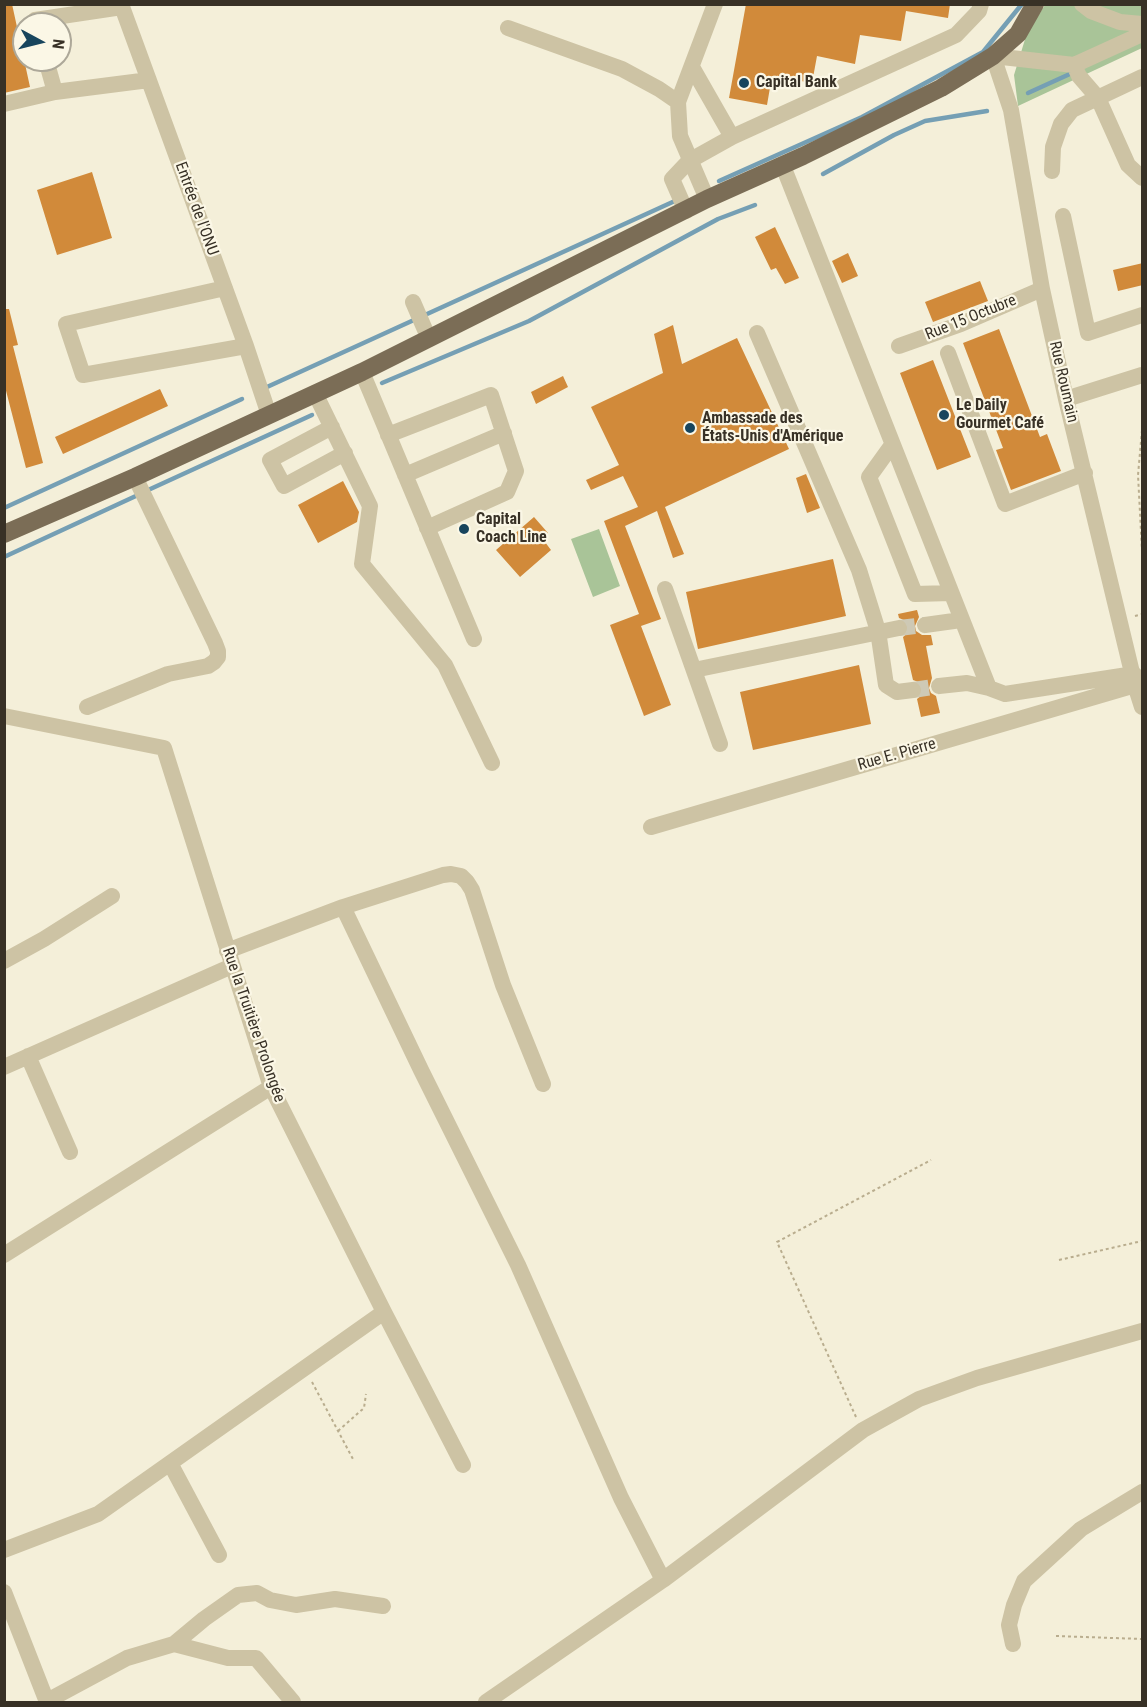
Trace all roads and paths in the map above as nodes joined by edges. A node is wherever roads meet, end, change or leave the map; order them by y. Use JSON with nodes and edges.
{"nodes":[{"id":1,"x":715,"y":4,"type":"edge"},
{"id":2,"x":981,"y":4,"type":"edge"},
{"id":3,"x":1035,"y":4,"type":"edge"},
{"id":4,"x":1082,"y":4,"type":"edge"},
{"id":5,"x":122,"y":6,"type":"edge"},
{"id":6,"x":72,"y":14,"type":"edge"},
{"id":7,"x":1143,"y":24,"type":"edge"},
{"id":8,"x":508,"y":28,"type":"dead end"},
{"id":9,"x":1143,"y":34,"type":"edge"},
{"id":10,"x":993,"y":56,"type":"junction"},
{"id":11,"x":1074,"y":65,"type":"junction"},
{"id":12,"x":692,"y":67,"type":"junction"},
{"id":13,"x":49,"y":72,"type":"edge"},
{"id":14,"x":1143,"y":77,"type":"edge"},
{"id":15,"x":149,"y":80,"type":"junction"},
{"id":16,"x":55,"y":92,"type":"junction"},
{"id":17,"x":1098,"y":98,"type":"junction"},
{"id":18,"x":678,"y":102,"type":"junction"},
{"id":19,"x":4,"y":104,"type":"edge"},
{"id":20,"x":732,"y":137,"type":"junction"},
{"id":21,"x":689,"y":161,"type":"junction"},
{"id":22,"x":783,"y":166,"type":"junction"},
{"id":23,"x":1052,"y":171,"type":"dead end"},
{"id":24,"x":1143,"y":178,"type":"edge"},
{"id":25,"x":707,"y":199,"type":"junction"},
{"id":26,"x":686,"y":211,"type":"junction"},
{"id":27,"x":1063,"y":216,"type":"dead end"},
{"id":28,"x":225,"y":288,"type":"junction"},
{"id":29,"x":1042,"y":289,"type":"junction"},
{"id":30,"x":413,"y":302,"type":"dead end"},
{"id":31,"x":1143,"y":315,"type":"edge"},
{"id":32,"x":757,"y":333,"type":"dead end"},
{"id":33,"x":429,"y":339,"type":"junction"},
{"id":34,"x":246,"y":346,"type":"junction"},
{"id":35,"x":899,"y":346,"type":"dead end"},
{"id":36,"x":948,"y":353,"type":"dead end"},
{"id":37,"x":362,"y":372,"type":"junction"},
{"id":38,"x":1143,"y":375,"type":"edge"},
{"id":39,"x":315,"y":393,"type":"junction"},
{"id":40,"x":1066,"y":399,"type":"junction"},
{"id":41,"x":269,"y":415,"type":"junction"},
{"id":42,"x":332,"y":427,"type":"junction"},
{"id":43,"x":1143,"y":430,"type":"edge"},
{"id":44,"x":504,"y":433,"type":"junction"},
{"id":45,"x":388,"y":435,"type":"junction"},
{"id":46,"x":892,"y":445,"type":"junction"},
{"id":47,"x":345,"y":453,"type":"junction"},
{"id":48,"x":1085,"y":473,"type":"junction"},
{"id":49,"x":405,"y":475,"type":"junction"},
{"id":50,"x":135,"y":477,"type":"junction"},
{"id":51,"x":427,"y":528,"type":"junction"},
{"id":52,"x":4,"y":534,"type":"edge"},
{"id":53,"x":1143,"y":551,"type":"edge"},
{"id":54,"x":665,"y":589,"type":"dead end"},
{"id":55,"x":951,"y":594,"type":"junction"},
{"id":56,"x":961,"y":620,"type":"junction"},
{"id":57,"x":925,"y":625,"type":"tunnel mouth"},
{"id":58,"x":899,"y":628,"type":"tunnel mouth"},
{"id":59,"x":878,"y":631,"type":"junction"},
{"id":60,"x":474,"y":639,"type":"dead end"},
{"id":61,"x":979,"y":664,"type":"junction"},
{"id":62,"x":694,"y":670,"type":"junction"},
{"id":63,"x":1137,"y":681,"type":"edge"},
{"id":64,"x":967,"y":683,"type":"junction"},
{"id":65,"x":939,"y":686,"type":"tunnel mouth"},
{"id":66,"x":989,"y":688,"type":"junction"},
{"id":67,"x":913,"y":690,"type":"tunnel mouth"},
{"id":68,"x":87,"y":707,"type":"dead end"},
{"id":69,"x":1143,"y":707,"type":"edge"},
{"id":70,"x":4,"y":716,"type":"edge"},
{"id":71,"x":720,"y":744,"type":"dead end"},
{"id":72,"x":492,"y":763,"type":"dead end"},
{"id":73,"x":651,"y":827,"type":"dead end"},
{"id":74,"x":112,"y":896,"type":"dead end"},
{"id":75,"x":343,"y":907,"type":"junction"},
{"id":76,"x":230,"y":958,"type":"junction"},
{"id":77,"x":4,"y":961,"type":"edge"},
{"id":78,"x":28,"y":1056,"type":"junction"},
{"id":79,"x":4,"y":1067,"type":"edge"},
{"id":80,"x":543,"y":1084,"type":"dead end"},
{"id":81,"x":271,"y":1087,"type":"junction"},
{"id":82,"x":70,"y":1152,"type":"dead end"},
{"id":83,"x":931,"y":1160,"type":"dead end"},
{"id":84,"x":1143,"y":1241,"type":"edge"},
{"id":85,"x":4,"y":1255,"type":"edge"},
{"id":86,"x":1059,"y":1260,"type":"dead end"},
{"id":87,"x":384,"y":1312,"type":"junction"},
{"id":88,"x":1143,"y":1331,"type":"edge"},
{"id":89,"x":305,"y":1369,"type":"junction"},
{"id":90,"x":366,"y":1394,"type":"dead end"},
{"id":91,"x":863,"y":1430,"type":"junction"},
{"id":92,"x":338,"y":1431,"type":"junction"},
{"id":93,"x":354,"y":1461,"type":"dead end"},
{"id":94,"x":170,"y":1463,"type":"junction"},
{"id":95,"x":463,"y":1465,"type":"dead end"},
{"id":96,"x":1143,"y":1492,"type":"edge"},
{"id":97,"x":4,"y":1550,"type":"edge"},
{"id":98,"x":219,"y":1555,"type":"dead end"},
{"id":99,"x":663,"y":1580,"type":"junction"},
{"id":100,"x":4,"y":1592,"type":"edge"},
{"id":101,"x":383,"y":1606,"type":"dead end"},
{"id":102,"x":1056,"y":1636,"type":"dead end"},
{"id":103,"x":1143,"y":1639,"type":"edge"},
{"id":104,"x":174,"y":1644,"type":"junction"},
{"id":105,"x":1013,"y":1644,"type":"dead end"},
{"id":106,"x":47,"y":1702,"type":"edge"},
{"id":107,"x":293,"y":1702,"type":"edge"},
{"id":108,"x":486,"y":1702,"type":"edge"}],
"edges":[{"from":1,"to":12,"type":"street"},
{"from":2,"to":20,"type":"street"},
{"from":3,"to":10,"type":"main road"},
{"from":4,"to":7,"type":"street"},
{"from":5,"to":6,"type":"street"},
{"from":5,"to":15,"type":"street","name":"Entrée de l'ONU"},
{"from":8,"to":18,"type":"street"},
{"from":9,"to":11,"type":"street"},
{"from":10,"to":11,"type":"street"},
{"from":10,"to":22,"type":"main road"},
{"from":10,"to":29,"type":"street","name":"Rue Roumain"},
{"from":11,"to":17,"type":"street"},
{"from":12,"to":18,"type":"street"},
{"from":12,"to":20,"type":"street"},
{"from":13,"to":16,"type":"street"},
{"from":14,"to":17,"type":"street"},
{"from":15,"to":16,"type":"street"},
{"from":15,"to":28,"type":"street","name":"Entrée de l'ONU"},
{"from":16,"to":19,"type":"street"},
{"from":17,"to":23,"type":"street"},
{"from":17,"to":24,"type":"street"},
{"from":18,"to":21,"type":"street"},
{"from":20,"to":21,"type":"street"},
{"from":21,"to":25,"type":"street"},
{"from":21,"to":26,"type":"street"},
{"from":22,"to":25,"type":"main road"},
{"from":22,"to":46,"type":"street"},
{"from":25,"to":26,"type":"main road"},
{"from":26,"to":33,"type":"main road"},
{"from":27,"to":31,"type":"street"},
{"from":28,"to":34,"type":"street","name":"Entrée de l'ONU"},
{"from":28,"to":34,"type":"street"},
{"from":29,"to":35,"type":"street","name":"Rue 15 Octubre"},
{"from":29,"to":40,"type":"street","name":"Rue Roumain"},
{"from":30,"to":33,"type":"street"},
{"from":32,"to":59,"type":"street"},
{"from":33,"to":37,"type":"main road"},
{"from":34,"to":41,"type":"street","name":"Entrée de l'ONU"},
{"from":36,"to":48,"type":"street"},
{"from":37,"to":39,"type":"main road"},
{"from":37,"to":45,"type":"street"},
{"from":38,"to":40,"type":"street"},
{"from":39,"to":41,"type":"main road"},
{"from":39,"to":42,"type":"street"},
{"from":40,"to":48,"type":"street","name":"Rue Roumain"},
{"from":41,"to":50,"type":"main road"},
{"from":42,"to":47,"type":"street"},
{"from":42,"to":47,"type":"street"},
{"from":43,"to":53,"type":"path"},
{"from":44,"to":45,"type":"street"},
{"from":44,"to":49,"type":"street"},
{"from":44,"to":51,"type":"street"},
{"from":45,"to":49,"type":"street"},
{"from":46,"to":55,"type":"street"},
{"from":46,"to":55,"type":"street"},
{"from":47,"to":72,"type":"street"},
{"from":48,"to":63,"type":"street","name":"Rue Roumain"},
{"from":49,"to":51,"type":"street"},
{"from":50,"to":52,"type":"main road"},
{"from":50,"to":68,"type":"street"},
{"from":51,"to":60,"type":"street"},
{"from":54,"to":62,"type":"street"},
{"from":55,"to":56,"type":"street"},
{"from":56,"to":57,"type":"street"},
{"from":56,"to":61,"type":"street"},
{"from":58,"to":59,"type":"street"},
{"from":59,"to":62,"type":"street"},
{"from":59,"to":67,"type":"street"},
{"from":61,"to":64,"type":"street"},
{"from":61,"to":66,"type":"street"},
{"from":62,"to":71,"type":"street"},
{"from":63,"to":66,"type":"street"},
{"from":63,"to":69,"type":"street","name":"Rue Roumain"},
{"from":63,"to":73,"type":"street","name":"Rue E. Pierre"},
{"from":64,"to":65,"type":"street"},
{"from":64,"to":66,"type":"street"},
{"from":70,"to":76,"type":"street","name":"Rue la Truitière Prolongée"},
{"from":74,"to":77,"type":"street"},
{"from":75,"to":76,"type":"street"},
{"from":75,"to":80,"type":"street"},
{"from":75,"to":99,"type":"street"},
{"from":76,"to":78,"type":"street"},
{"from":76,"to":81,"type":"street","name":"Rue la Truitière Prolongée"},
{"from":78,"to":79,"type":"street"},
{"from":78,"to":82,"type":"street"},
{"from":81,"to":85,"type":"street"},
{"from":81,"to":87,"type":"street","name":"Rue la Truitière Prolongée"},
{"from":83,"to":91,"type":"path"},
{"from":84,"to":86,"type":"path"},
{"from":87,"to":89,"type":"street"},
{"from":87,"to":95,"type":"street","name":"Rue la Truitière Prolongée"},
{"from":88,"to":91,"type":"street"},
{"from":89,"to":92,"type":"path"},
{"from":89,"to":94,"type":"street"},
{"from":90,"to":92,"type":"path"},
{"from":91,"to":99,"type":"street"},
{"from":92,"to":93,"type":"path"},
{"from":94,"to":97,"type":"street"},
{"from":94,"to":98,"type":"street"},
{"from":96,"to":105,"type":"street"},
{"from":99,"to":108,"type":"street"},
{"from":100,"to":106,"type":"street"},
{"from":101,"to":104,"type":"street"},
{"from":102,"to":103,"type":"path"},
{"from":104,"to":106,"type":"street"},
{"from":104,"to":107,"type":"street"}]}
